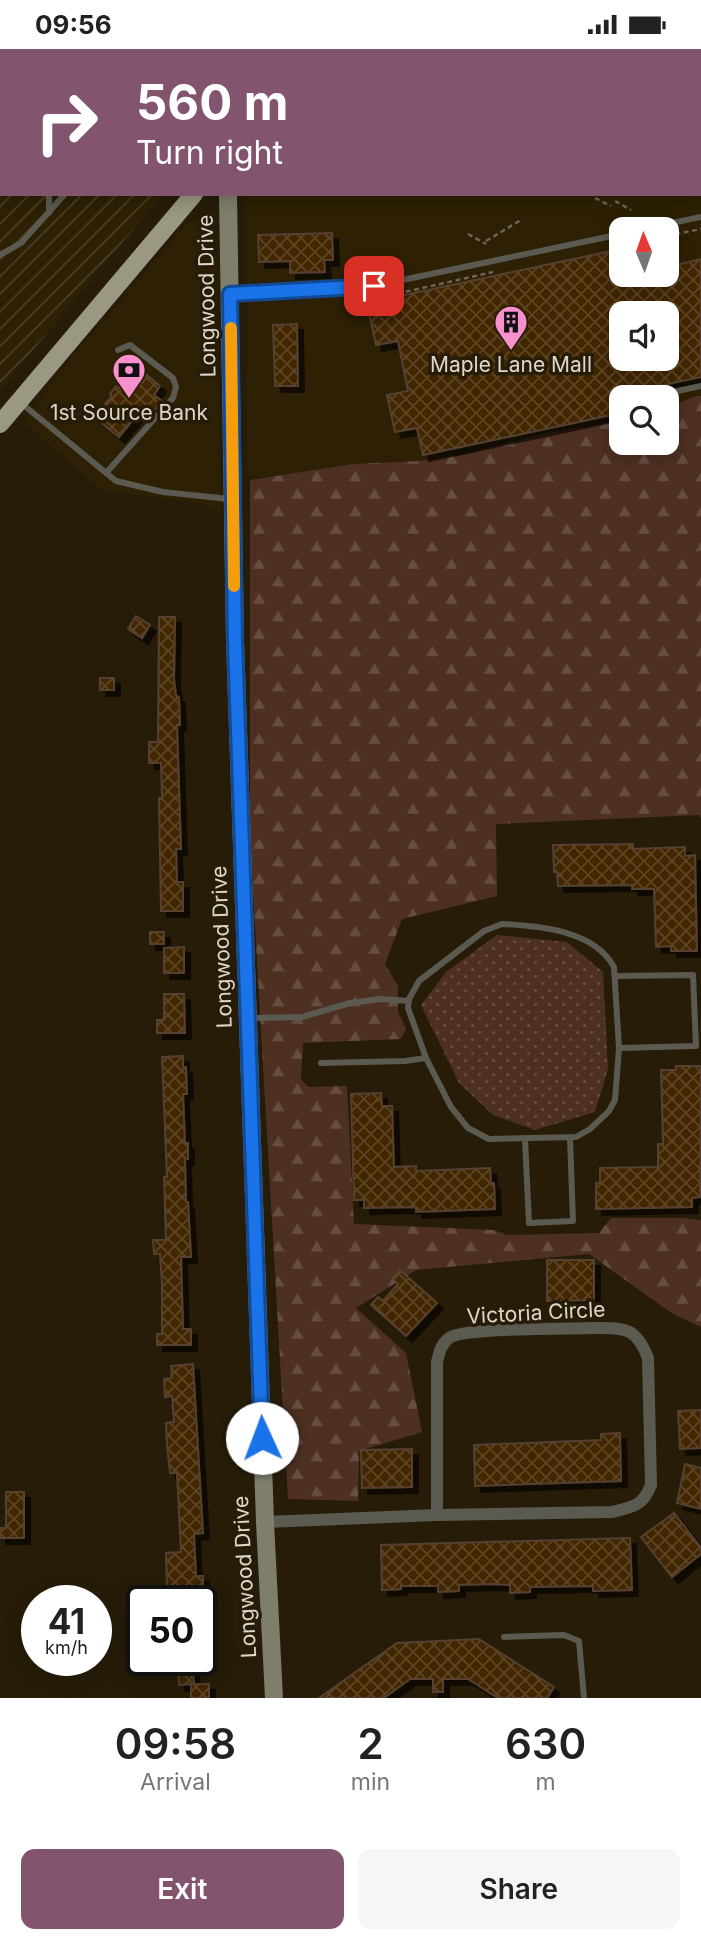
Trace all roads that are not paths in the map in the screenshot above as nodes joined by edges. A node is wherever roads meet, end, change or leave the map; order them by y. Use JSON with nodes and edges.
{"nodes":[{"id":1,"x":49,"y":196,"type":"edge"},
{"id":2,"x":63,"y":196,"type":"edge"},
{"id":3,"x":192,"y":196,"type":"edge"},
{"id":4,"x":228,"y":196,"type":"edge"},
{"id":5,"x":49,"y":213,"type":"junction"},
{"id":6,"x":701,"y":217,"type":"edge"},
{"id":7,"x":679,"y":222,"type":"edge"},
{"id":8,"x":609,"y":237,"type":"edge"},
{"id":9,"x":0,"y":255,"type":"edge"},
{"id":10,"x":230,"y":294,"type":"junction"},
{"id":11,"x":118,"y":350,"type":"dead end"},
{"id":12,"x":701,"y":386,"type":"edge"},
{"id":13,"x":679,"y":391,"type":"edge"},
{"id":14,"x":20,"y":402,"type":"junction"},
{"id":15,"x":0,"y":424,"type":"edge"},
{"id":16,"x":106,"y":473,"type":"junction"},
{"id":17,"x":233,"y":499,"type":"junction"},
{"id":18,"x":616,"y":976,"type":"junction"},
{"id":19,"x":409,"y":1000,"type":"junction"},
{"id":20,"x":247,"y":1018,"type":"junction"},
{"id":21,"x":619,"y":1048,"type":"junction"},
{"id":22,"x":426,"y":1058,"type":"junction"},
{"id":23,"x":321,"y":1063,"type":"dead end"},
{"id":24,"x":570,"y":1137,"type":"junction"},
{"id":25,"x":525,"y":1139,"type":"junction"},
{"id":26,"x":437,"y":1515,"type":"junction"},
{"id":27,"x":265,"y":1522,"type":"junction"},
{"id":28,"x":504,"y":1637,"type":"dead end"},
{"id":29,"x":274,"y":1698,"type":"edge"},
{"id":30,"x":584,"y":1698,"type":"edge"}],
"edges":[{"from":1,"to":5,"type":"lane"},
{"from":2,"to":5,"type":"lane"},
{"from":3,"to":14,"type":"main road"},
{"from":4,"to":10,"type":"main road","name":"Longwood Drive"},
{"from":5,"to":9,"type":"lane"},
{"from":6,"to":7,"type":"lane"},
{"from":8,"to":10,"type":"lane"},
{"from":10,"to":17,"type":"main road","name":"Longwood Drive"},
{"from":11,"to":16,"type":"lane"},
{"from":12,"to":13,"type":"lane"},
{"from":14,"to":15,"type":"main road"},
{"from":14,"to":16,"type":"lane"},
{"from":16,"to":17,"type":"lane"},
{"from":17,"to":20,"type":"main road","name":"Longwood Drive"},
{"from":18,"to":19,"type":"lane"},
{"from":18,"to":21,"type":"lane"},
{"from":18,"to":21,"type":"lane"},
{"from":19,"to":20,"type":"lane"},
{"from":19,"to":22,"type":"lane"},
{"from":20,"to":27,"type":"main road","name":"Longwood Drive"},
{"from":21,"to":24,"type":"lane"},
{"from":22,"to":23,"type":"lane"},
{"from":22,"to":25,"type":"lane"},
{"from":24,"to":25,"type":"lane"},
{"from":24,"to":25,"type":"lane"},
{"from":26,"to":26,"type":"street","name":"Victoria Circle"},
{"from":26,"to":27,"type":"street","name":"Victoria Circle"},
{"from":27,"to":29,"type":"main road","name":"Longwood Drive"},
{"from":28,"to":30,"type":"lane"}]}
